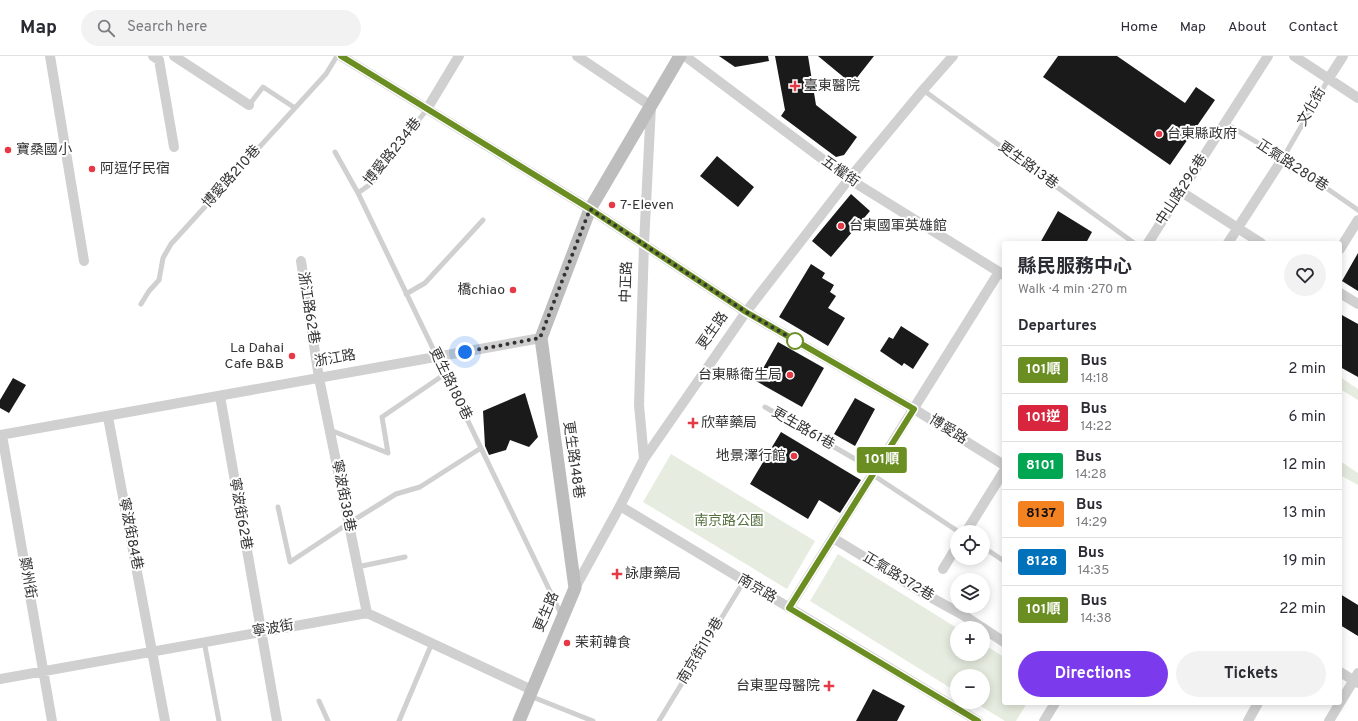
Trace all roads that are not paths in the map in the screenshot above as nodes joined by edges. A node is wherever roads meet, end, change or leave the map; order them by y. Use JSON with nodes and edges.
{"nodes":[{"id":1,"x":50,"y":56,"type":"edge"},
{"id":2,"x":174,"y":56,"type":"edge"},
{"id":3,"x":337,"y":56,"type":"edge"},
{"id":4,"x":341,"y":56,"type":"edge"},
{"id":5,"x":459,"y":56,"type":"edge"},
{"id":6,"x":577,"y":56,"type":"edge"},
{"id":7,"x":680,"y":56,"type":"edge"},
{"id":8,"x":685,"y":56,"type":"edge"},
{"id":9,"x":953,"y":56,"type":"edge"},
{"id":10,"x":1268,"y":56,"type":"edge"},
{"id":11,"x":1294,"y":56,"type":"edge"},
{"id":12,"x":1343,"y":56,"type":"edge"},
{"id":13,"x":158,"y":57,"type":"edge"},
{"id":14,"x":1329,"y":78,"type":"junction"},
{"id":15,"x":923,"y":90,"type":"junction"},
{"id":16,"x":1358,"y":98,"type":"edge"},
{"id":17,"x":249,"y":105,"type":"joint"},
{"id":18,"x":651,"y":106,"type":"junction"},
{"id":19,"x":295,"y":108,"type":"junction"},
{"id":20,"x":427,"y":109,"type":"junction"},
{"id":21,"x":1224,"y":123,"type":"junction"},
{"id":22,"x":174,"y":147,"type":"dead end"},
{"id":23,"x":335,"y":152,"type":"dead end"},
{"id":24,"x":1283,"y":158,"type":"junction"},
{"id":25,"x":849,"y":179,"type":"junction"},
{"id":26,"x":1180,"y":191,"type":"junction"},
{"id":27,"x":358,"y":193,"type":"junction"},
{"id":28,"x":590,"y":209,"type":"junction"},
{"id":29,"x":1358,"y":210,"type":"edge"},
{"id":30,"x":483,"y":220,"type":"dead end"},
{"id":31,"x":1358,"y":220,"type":"edge"},
{"id":32,"x":1238,"y":228,"type":"junction"},
{"id":33,"x":1131,"y":241,"type":"edge"},
{"id":34,"x":1149,"y":241,"type":"edge"},
{"id":35,"x":1229,"y":241,"type":"edge"},
{"id":36,"x":1258,"y":241,"type":"edge"},
{"id":37,"x":644,"y":244,"type":"junction"},
{"id":38,"x":1342,"y":246,"type":"edge"},
{"id":39,"x":84,"y":260,"type":"dead end"},
{"id":40,"x":301,"y":261,"type":"dead end"},
{"id":41,"x":1002,"y":274,"type":"edge"},
{"id":42,"x":406,"y":294,"type":"junction"},
{"id":43,"x":1342,"y":294,"type":"edge"},
{"id":44,"x":141,"y":304,"type":"dead end"},
{"id":45,"x":1358,"y":304,"type":"edge"},
{"id":46,"x":746,"y":312,"type":"junction"},
{"id":47,"x":540,"y":338,"type":"junction"},
{"id":48,"x":437,"y":357,"type":"junction"},
{"id":49,"x":445,"y":374,"type":"junction"},
{"id":50,"x":319,"y":378,"type":"junction"},
{"id":51,"x":220,"y":396,"type":"junction"},
{"id":52,"x":765,"y":407,"type":"dead end"},
{"id":53,"x":914,"y":409,"type":"junction"},
{"id":54,"x":108,"y":417,"type":"junction"},
{"id":55,"x":330,"y":430,"type":"junction"},
{"id":56,"x":1,"y":435,"type":"edge"},
{"id":57,"x":481,"y":448,"type":"junction"},
{"id":58,"x":644,"y":459,"type":"junction"},
{"id":59,"x":1002,"y":464,"type":"edge"},
{"id":60,"x":873,"y":475,"type":"junction"},
{"id":61,"x":1002,"y":475,"type":"edge"},
{"id":62,"x":620,"y":506,"type":"junction"},
{"id":63,"x":278,"y":507,"type":"dead end"},
{"id":64,"x":348,"y":523,"type":"junction"},
{"id":65,"x":970,"y":525,"type":"edge"},
{"id":66,"x":950,"y":526,"type":"edge"},
{"id":67,"x":833,"y":538,"type":"junction"},
{"id":68,"x":990,"y":552,"type":"edge"},
{"id":69,"x":405,"y":557,"type":"dead end"},
{"id":70,"x":950,"y":558,"type":"edge"},
{"id":71,"x":1002,"y":560,"type":"edge"},
{"id":72,"x":357,"y":567,"type":"junction"},
{"id":73,"x":943,"y":569,"type":"dead end"},
{"id":74,"x":744,"y":581,"type":"junction"},
{"id":75,"x":575,"y":588,"type":"junction"},
{"id":76,"x":789,"y":608,"type":"junction"},
{"id":77,"x":367,"y":613,"type":"junction"},
{"id":78,"x":563,"y":616,"type":"junction"},
{"id":79,"x":261,"y":632,"type":"junction"},
{"id":80,"x":1002,"y":641,"type":"edge"},
{"id":81,"x":204,"y":642,"type":"junction"},
{"id":82,"x":432,"y":643,"type":"junction"},
{"id":83,"x":152,"y":651,"type":"junction"},
{"id":84,"x":43,"y":672,"type":"junction"},
{"id":85,"x":1342,"y":673,"type":"edge"},
{"id":86,"x":0,"y":679,"type":"edge"},
{"id":87,"x":1356,"y":679,"type":"edge"},
{"id":88,"x":531,"y":693,"type":"junction"},
{"id":89,"x":319,"y":701,"type":"dead end"},
{"id":90,"x":1342,"y":701,"type":"edge"},
{"id":91,"x":1054,"y":705,"type":"edge"},
{"id":92,"x":1257,"y":705,"type":"edge"},
{"id":93,"x":1339,"y":705,"type":"edge"},
{"id":94,"x":52,"y":721,"type":"edge"},
{"id":95,"x":165,"y":721,"type":"edge"},
{"id":96,"x":219,"y":721,"type":"edge"},
{"id":97,"x":277,"y":721,"type":"edge"},
{"id":98,"x":328,"y":721,"type":"edge"},
{"id":99,"x":399,"y":721,"type":"edge"},
{"id":100,"x":519,"y":721,"type":"edge"},
{"id":101,"x":592,"y":721,"type":"edge"},
{"id":102,"x":659,"y":721,"type":"edge"},
{"id":103,"x":978,"y":721,"type":"edge"},
{"id":104,"x":1044,"y":721,"type":"edge"},
{"id":105,"x":1248,"y":721,"type":"edge"},
{"id":106,"x":1329,"y":721,"type":"edge"}],
"edges":[{"from":1,"to":39,"type":"street"},
{"from":2,"to":17,"type":"street"},
{"from":3,"to":19,"type":"lane","name":"博愛路210巷"},
{"from":4,"to":20,"type":"street","name":"博愛路"},
{"from":5,"to":20,"type":"street"},
{"from":6,"to":18,"type":"street"},
{"from":7,"to":18,"type":"street","name":"中正路"},
{"from":8,"to":25,"type":"street","name":"五權街"},
{"from":9,"to":15,"type":"street","name":"更生路"},
{"from":10,"to":21,"type":"street","name":"中山路296巷"},
{"from":11,"to":14,"type":"street"},
{"from":12,"to":14,"type":"street","name":"文化街"},
{"from":13,"to":22,"type":"street"},
{"from":14,"to":16,"type":"street"},
{"from":14,"to":24,"type":"lane","name":"文化街"},
{"from":15,"to":25,"type":"street","name":"更生路"},
{"from":15,"to":33,"type":"lane","name":"更生路13巷"},
{"from":17,"to":19,"type":"lane"},
{"from":18,"to":28,"type":"street","name":"中正路"},
{"from":18,"to":37,"type":"street","name":"中正路"},
{"from":19,"to":44,"type":"lane","name":"博愛路210巷"},
{"from":20,"to":27,"type":"lane","name":"博愛路234巷"},
{"from":20,"to":28,"type":"street","name":"博愛路"},
{"from":21,"to":24,"type":"lane","name":"正氣路280巷"},
{"from":21,"to":26,"type":"street","name":"中山路296巷"},
{"from":23,"to":27,"type":"lane","name":"更生路180巷"},
{"from":24,"to":29,"type":"lane","name":"正氣路280巷"},
{"from":24,"to":32,"type":"street"},
{"from":25,"to":41,"type":"street","name":"五權街"},
{"from":25,"to":46,"type":"street","name":"更生路"},
{"from":26,"to":32,"type":"street"},
{"from":26,"to":34,"type":"street","name":"中山路296巷"},
{"from":27,"to":42,"type":"lane","name":"更生路180巷"},
{"from":28,"to":37,"type":"street","name":"博愛路"},
{"from":28,"to":47,"type":"street"},
{"from":30,"to":42,"type":"lane"},
{"from":31,"to":38,"type":"street"},
{"from":32,"to":35,"type":"street"},
{"from":32,"to":36,"type":"street"},
{"from":37,"to":46,"type":"street","name":"博愛路"},
{"from":37,"to":58,"type":"street","name":"中正路"},
{"from":40,"to":50,"type":"street","name":"浙江路62巷"},
{"from":41,"to":53,"type":"street"},
{"from":42,"to":48,"type":"lane","name":"更生路180巷"},
{"from":43,"to":45,"type":"street"},
{"from":46,"to":53,"type":"street","name":"博愛路"},
{"from":46,"to":58,"type":"street","name":"更生路"},
{"from":47,"to":48,"type":"street","name":"浙江路"},
{"from":47,"to":75,"type":"street","name":"更生路148巷"},
{"from":48,"to":49,"type":"lane","name":"更生路180巷"},
{"from":48,"to":50,"type":"street","name":"浙江路"},
{"from":49,"to":55,"type":"lane"},
{"from":49,"to":57,"type":"lane","name":"更生路180巷"},
{"from":50,"to":51,"type":"street","name":"浙江路"},
{"from":50,"to":55,"type":"street","name":"寧波街38巷"},
{"from":51,"to":54,"type":"street","name":"浙江路"},
{"from":51,"to":79,"type":"street","name":"寧波街62巷"},
{"from":52,"to":60,"type":"lane","name":"更生路61巷"},
{"from":53,"to":59,"type":"street","name":"博愛路"},
{"from":53,"to":60,"type":"street"},
{"from":54,"to":56,"type":"street","name":"浙江路"},
{"from":54,"to":83,"type":"street","name":"寧波街84巷"},
{"from":55,"to":64,"type":"street","name":"寧波街38巷"},
{"from":56,"to":84,"type":"street","name":"鄭州街"},
{"from":57,"to":64,"type":"lane"},
{"from":57,"to":78,"type":"lane","name":"更生路180巷"},
{"from":58,"to":62,"type":"street","name":"更生路"},
{"from":60,"to":66,"type":"lane","name":"更生路61巷"},
{"from":60,"to":67,"type":"street"},
{"from":61,"to":65,"type":"street"},
{"from":62,"to":74,"type":"street","name":"南京路"},
{"from":62,"to":75,"type":"street","name":"更生路"},
{"from":63,"to":64,"type":"lane"},
{"from":64,"to":72,"type":"street","name":"寧波街38巷"},
{"from":67,"to":76,"type":"street"},
{"from":67,"to":80,"type":"street","name":"正氣路372巷"},
{"from":68,"to":71,"type":"lane"},
{"from":69,"to":72,"type":"lane"},
{"from":70,"to":73,"type":"street"},
{"from":72,"to":77,"type":"street","name":"寧波街38巷"},
{"from":74,"to":76,"type":"street","name":"南京路"},
{"from":74,"to":102,"type":"lane","name":"南京街119巷"},
{"from":75,"to":78,"type":"street","name":"更生路"},
{"from":76,"to":103,"type":"street","name":"南京路"},
{"from":77,"to":79,"type":"street","name":"寧波街"},
{"from":77,"to":82,"type":"street"},
{"from":78,"to":88,"type":"street","name":"更生路"},
{"from":79,"to":81,"type":"street","name":"寧波街"},
{"from":79,"to":97,"type":"street","name":"寧波街62巷"},
{"from":81,"to":83,"type":"street","name":"寧波街"},
{"from":81,"to":96,"type":"lane"},
{"from":82,"to":88,"type":"street"},
{"from":82,"to":99,"type":"lane"},
{"from":83,"to":84,"type":"street","name":"寧波街"},
{"from":83,"to":95,"type":"street","name":"寧波街84巷"},
{"from":84,"to":86,"type":"street","name":"寧波街"},
{"from":84,"to":94,"type":"street","name":"鄭州街"},
{"from":85,"to":87,"type":"street"},
{"from":87,"to":90,"type":"street"},
{"from":88,"to":100,"type":"street","name":"更生路"},
{"from":88,"to":101,"type":"lane"},
{"from":89,"to":98,"type":"lane"},
{"from":91,"to":104,"type":"street"},
{"from":92,"to":105,"type":"street"},
{"from":93,"to":106,"type":"street"}]}
